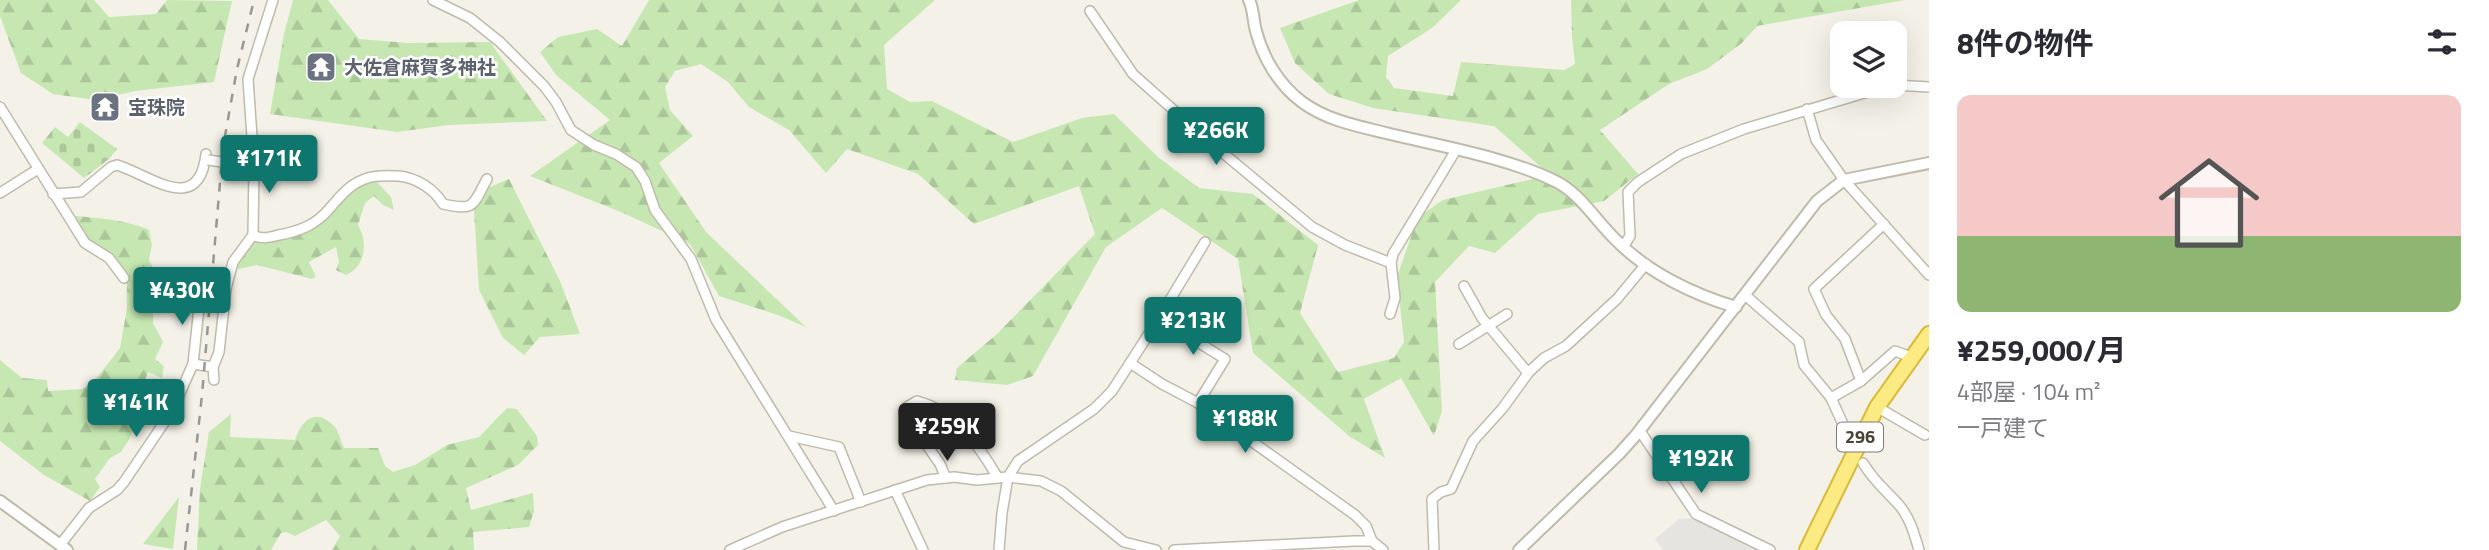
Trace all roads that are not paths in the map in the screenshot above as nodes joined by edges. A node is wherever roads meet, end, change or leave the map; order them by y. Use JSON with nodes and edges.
{"nodes":[{"id":1,"x":274,"y":0,"type":"edge"},
{"id":2,"x":433,"y":0,"type":"edge"},
{"id":3,"x":1249,"y":0,"type":"edge"},
{"id":4,"x":1090,"y":11,"type":"dead end"},
{"id":5,"x":1907,"y":86,"type":"edge"},
{"id":6,"x":1929,"y":87,"type":"edge"},
{"id":7,"x":1846,"y":98,"type":"edge"},
{"id":8,"x":0,"y":107,"type":"edge"},
{"id":9,"x":1807,"y":109,"type":"junction"},
{"id":10,"x":1456,"y":150,"type":"junction"},
{"id":11,"x":1929,"y":163,"type":"edge"},
{"id":12,"x":254,"y":166,"type":"junction"},
{"id":13,"x":38,"y":169,"type":"junction"},
{"id":14,"x":488,"y":179,"type":"dead end"},
{"id":15,"x":1843,"y":180,"type":"junction"},
{"id":16,"x":0,"y":193,"type":"edge"},
{"id":17,"x":53,"y":194,"type":"junction"},
{"id":18,"x":1884,"y":224,"type":"junction"},
{"id":19,"x":253,"y":234,"type":"junction"},
{"id":20,"x":1205,"y":242,"type":"dead end"},
{"id":21,"x":1623,"y":247,"type":"junction"},
{"id":22,"x":1391,"y":263,"type":"junction"},
{"id":23,"x":1646,"y":264,"type":"junction"},
{"id":24,"x":1929,"y":275,"type":"edge"},
{"id":25,"x":124,"y":278,"type":"dead end"},
{"id":26,"x":1464,"y":286,"type":"dead end"},
{"id":27,"x":200,"y":287,"type":"dead end"},
{"id":28,"x":1745,"y":295,"type":"junction"},
{"id":29,"x":1736,"y":307,"type":"junction"},
{"id":30,"x":1390,"y":314,"type":"dead end"},
{"id":31,"x":1507,"y":314,"type":"dead end"},
{"id":32,"x":1159,"y":318,"type":"junction"},
{"id":33,"x":1488,"y":326,"type":"junction"},
{"id":34,"x":1929,"y":334,"type":"edge"},
{"id":35,"x":1459,"y":344,"type":"dead end"},
{"id":36,"x":1910,"y":357,"type":"junction"},
{"id":37,"x":1130,"y":363,"type":"junction"},
{"id":38,"x":192,"y":364,"type":"junction"},
{"id":39,"x":213,"y":367,"type":"junction"},
{"id":40,"x":1528,"y":373,"type":"junction"},
{"id":41,"x":214,"y":380,"type":"dead end"},
{"id":42,"x":1861,"y":381,"type":"junction"},
{"id":43,"x":1831,"y":398,"type":"junction"},
{"id":44,"x":1198,"y":403,"type":"junction"},
{"id":45,"x":1877,"y":407,"type":"junction"},
{"id":46,"x":1640,"y":431,"type":"junction"},
{"id":47,"x":1847,"y":435,"type":"dead end"},
{"id":48,"x":1925,"y":435,"type":"dead end"},
{"id":49,"x":789,"y":436,"type":"junction"},
{"id":50,"x":1863,"y":463,"type":"dead end"},
{"id":51,"x":1008,"y":477,"type":"junction"},
{"id":52,"x":946,"y":478,"type":"junction"},
{"id":53,"x":998,"y":478,"type":"junction"},
{"id":54,"x":895,"y":490,"type":"junction"},
{"id":55,"x":0,"y":501,"type":"edge"},
{"id":56,"x":862,"y":502,"type":"junction"},
{"id":57,"x":834,"y":511,"type":"junction"},
{"id":58,"x":1372,"y":541,"type":"junction"},
{"id":59,"x":64,"y":547,"type":"edge"},
{"id":60,"x":730,"y":550,"type":"edge"},
{"id":61,"x":923,"y":550,"type":"edge"},
{"id":62,"x":999,"y":550,"type":"edge"},
{"id":63,"x":1156,"y":550,"type":"edge"},
{"id":64,"x":1174,"y":550,"type":"edge"},
{"id":65,"x":1383,"y":550,"type":"edge"},
{"id":66,"x":1434,"y":550,"type":"edge"},
{"id":67,"x":1519,"y":550,"type":"edge"},
{"id":68,"x":1770,"y":550,"type":"edge"},
{"id":69,"x":1807,"y":550,"type":"edge"},
{"id":70,"x":1921,"y":550,"type":"edge"},
{"id":71,"x":1929,"y":550,"type":"edge"}],
"edges":[{"from":1,"to":12,"type":"street"},
{"from":2,"to":49,"type":"street"},
{"from":3,"to":10,"type":"street"},
{"from":4,"to":22,"type":"street"},
{"from":5,"to":6,"type":"street"},
{"from":7,"to":9,"type":"street"},
{"from":8,"to":13,"type":"street"},
{"from":9,"to":15,"type":"street"},
{"from":9,"to":21,"type":"street"},
{"from":10,"to":21,"type":"street"},
{"from":10,"to":22,"type":"street"},
{"from":11,"to":15,"type":"street"},
{"from":12,"to":17,"type":"street","bridge":true},
{"from":12,"to":19,"type":"street"},
{"from":13,"to":16,"type":"street"},
{"from":13,"to":17,"type":"street"},
{"from":14,"to":19,"type":"street"},
{"from":15,"to":18,"type":"street"},
{"from":15,"to":28,"type":"street"},
{"from":17,"to":25,"type":"street"},
{"from":18,"to":24,"type":"street"},
{"from":18,"to":42,"type":"street"},
{"from":19,"to":39,"type":"street"},
{"from":20,"to":32,"type":"street"},
{"from":21,"to":23,"type":"street"},
{"from":22,"to":30,"type":"street"},
{"from":23,"to":29,"type":"street"},
{"from":23,"to":40,"type":"street"},
{"from":26,"to":33,"type":"street"},
{"from":27,"to":38,"type":"street"},
{"from":28,"to":29,"type":"street"},
{"from":28,"to":43,"type":"street"},
{"from":29,"to":46,"type":"street"},
{"from":31,"to":33,"type":"street"},
{"from":32,"to":37,"type":"street"},
{"from":32,"to":44,"type":"street"},
{"from":33,"to":35,"type":"street"},
{"from":33,"to":40,"type":"street"},
{"from":34,"to":36,"type":"highway","number":"296"},
{"from":36,"to":42,"type":"street"},
{"from":36,"to":45,"type":"highway","number":"296"},
{"from":37,"to":44,"type":"street"},
{"from":37,"to":51,"type":"street"},
{"from":38,"to":39,"type":"street"},
{"from":38,"to":59,"type":"street"},
{"from":39,"to":41,"type":"street"},
{"from":40,"to":66,"type":"street"},
{"from":42,"to":43,"type":"street"},
{"from":43,"to":47,"type":"street"},
{"from":44,"to":58,"type":"street"},
{"from":45,"to":48,"type":"street"},
{"from":45,"to":69,"type":"highway","number":"296"},
{"from":46,"to":67,"type":"street"},
{"from":46,"to":68,"type":"street"},
{"from":49,"to":56,"type":"street"},
{"from":49,"to":57,"type":"street"},
{"from":50,"to":70,"type":"street"},
{"from":51,"to":53,"type":"street"},
{"from":51,"to":62,"type":"street"},
{"from":51,"to":63,"type":"street"},
{"from":52,"to":53,"type":"street"},
{"from":52,"to":53,"type":"street"},
{"from":52,"to":54,"type":"street"},
{"from":54,"to":56,"type":"street"},
{"from":54,"to":61,"type":"street"},
{"from":55,"to":59,"type":"street"},
{"from":56,"to":57,"type":"street"},
{"from":57,"to":60,"type":"street"},
{"from":58,"to":64,"type":"street"},
{"from":58,"to":65,"type":"street"},
{"from":70,"to":71,"type":"street"}]}
